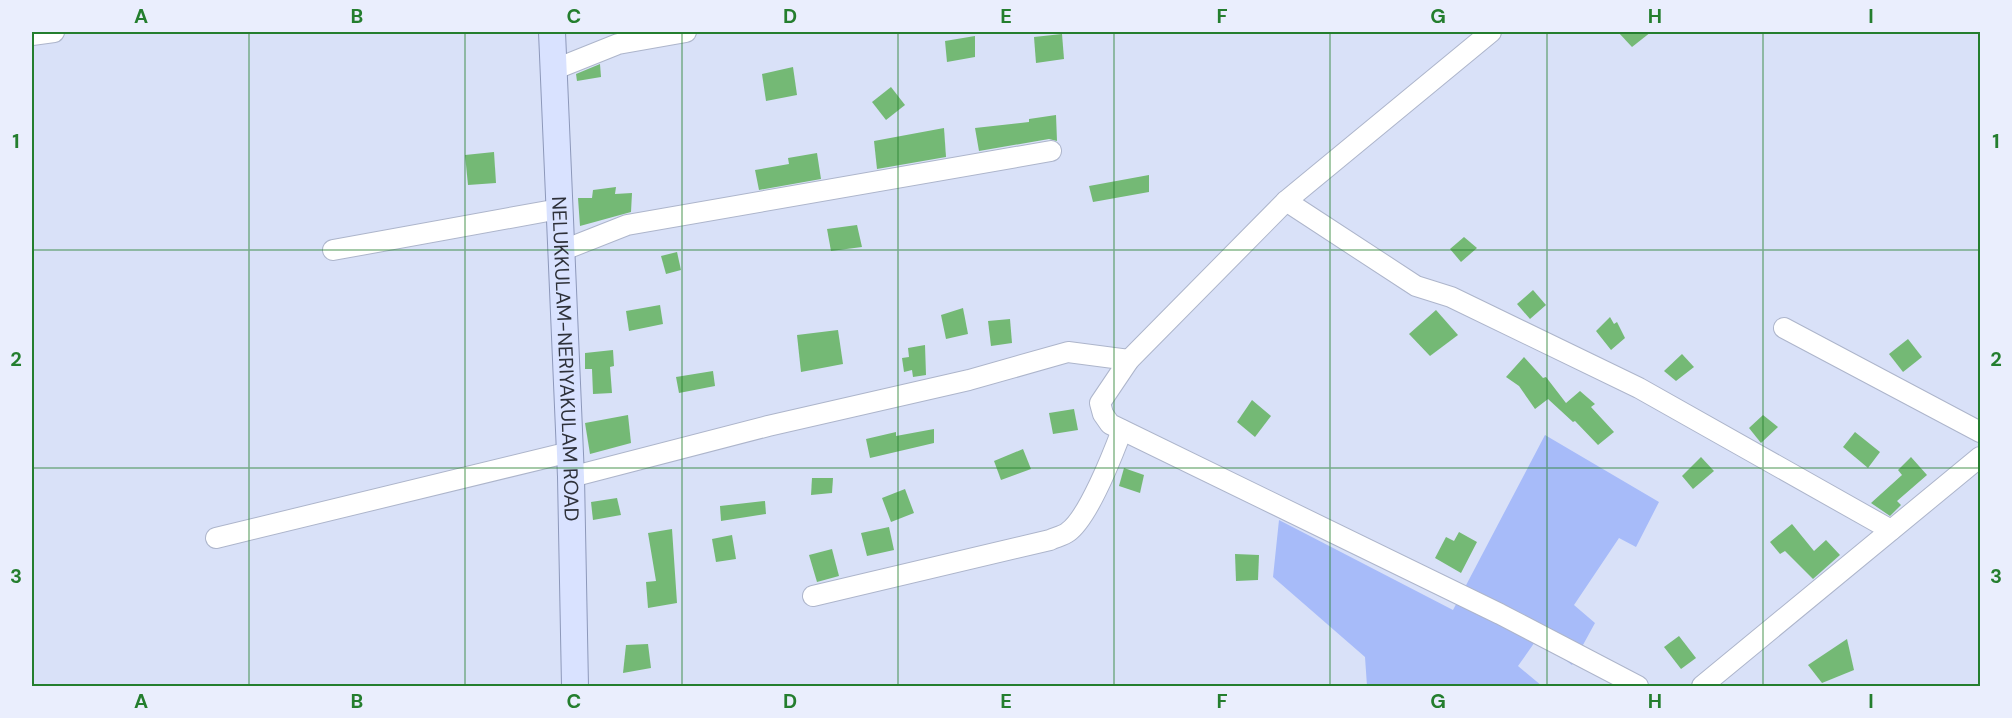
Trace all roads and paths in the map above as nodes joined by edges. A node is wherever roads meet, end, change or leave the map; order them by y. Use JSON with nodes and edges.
{"nodes":[{"id":1,"x":54,"y":32,"type":"edge"},
{"id":2,"x":552,"y":32,"type":"edge"},
{"id":3,"x":686,"y":32,"type":"edge"},
{"id":4,"x":1491,"y":32,"type":"edge"},
{"id":5,"x":32,"y":35,"type":"edge"},
{"id":6,"x":553,"y":70,"type":"junction"},
{"id":7,"x":1051,"y":151,"type":"dead end"},
{"id":8,"x":1286,"y":201,"type":"junction"},
{"id":9,"x":560,"y":209,"type":"junction"},
{"id":10,"x":333,"y":250,"type":"dead end"},
{"id":11,"x":561,"y":251,"type":"junction"},
{"id":12,"x":1784,"y":327,"type":"dead end"},
{"id":13,"x":1129,"y":360,"type":"junction"},
{"id":14,"x":1122,"y":430,"type":"junction"},
{"id":15,"x":1980,"y":432,"type":"edge"},
{"id":16,"x":570,"y":452,"type":"junction"},
{"id":17,"x":1980,"y":457,"type":"edge"},
{"id":18,"x":571,"y":477,"type":"junction"},
{"id":19,"x":1891,"y":530,"type":"junction"},
{"id":20,"x":216,"y":538,"type":"dead end"},
{"id":21,"x":813,"y":596,"type":"dead end"},
{"id":22,"x":575,"y":687,"type":"edge"},
{"id":23,"x":1638,"y":687,"type":"edge"},
{"id":24,"x":1702,"y":687,"type":"edge"}],
"edges":[{"from":1,"to":5,"type":"street"},
{"from":2,"to":6,"type":"main road","name":"NELUKKULAM-NERIYAKULAM ROAD"},
{"from":3,"to":6,"type":"street"},
{"from":4,"to":8,"type":"street"},
{"from":6,"to":9,"type":"main road","name":"NELUKKULAM-NERIYAKULAM ROAD"},
{"from":7,"to":11,"type":"street"},
{"from":8,"to":13,"type":"street"},
{"from":8,"to":19,"type":"street"},
{"from":9,"to":10,"type":"street"},
{"from":9,"to":11,"type":"main road","name":"NELUKKULAM-NERIYAKULAM ROAD"},
{"from":11,"to":16,"type":"main road","name":"NELUKKULAM-NERIYAKULAM ROAD"},
{"from":12,"to":15,"type":"street"},
{"from":13,"to":14,"type":"street"},
{"from":13,"to":18,"type":"street"},
{"from":14,"to":21,"type":"street"},
{"from":14,"to":23,"type":"street"},
{"from":16,"to":18,"type":"main road","name":"NELUKKULAM-NERIYAKULAM ROAD"},
{"from":16,"to":20,"type":"street"},
{"from":17,"to":19,"type":"street"},
{"from":18,"to":22,"type":"main road","name":"NELUKKULAM-NERIYAKULAM ROAD"},
{"from":19,"to":24,"type":"street"}]}
